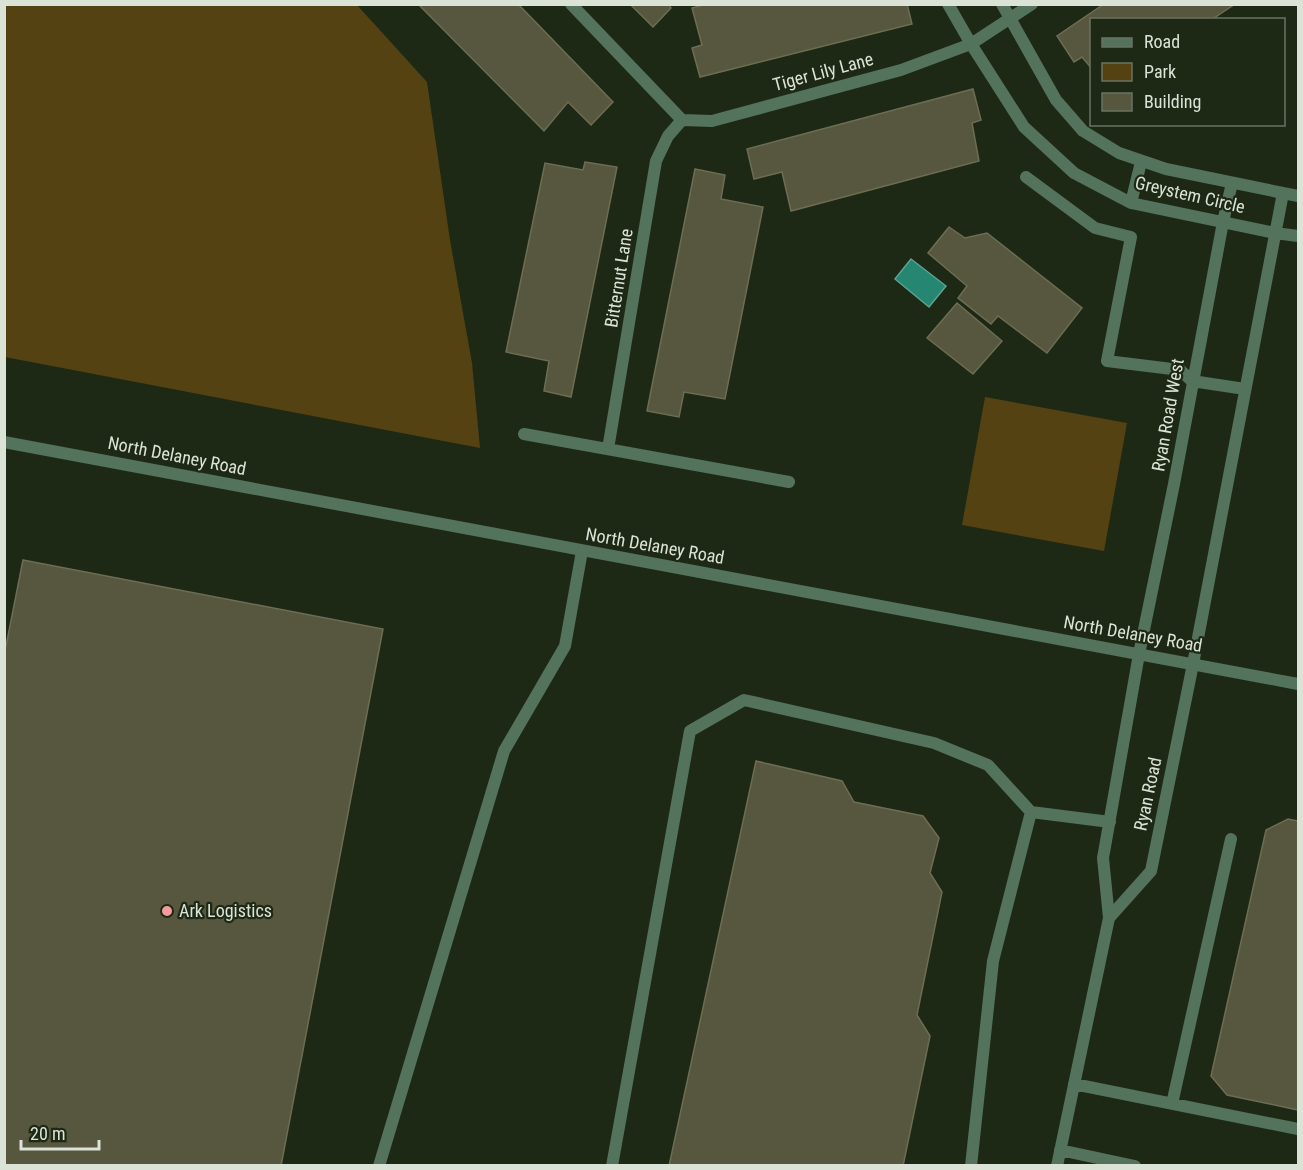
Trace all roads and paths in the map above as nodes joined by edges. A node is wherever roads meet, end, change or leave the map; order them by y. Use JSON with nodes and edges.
{"nodes":[{"id":1,"x":571,"y":4,"type":"edge"},
{"id":2,"x":948,"y":4,"type":"edge"},
{"id":3,"x":1002,"y":4,"type":"edge"},
{"id":4,"x":1032,"y":4,"type":"edge"},
{"id":5,"x":1010,"y":19,"type":"junction"},
{"id":6,"x":971,"y":44,"type":"junction"},
{"id":7,"x":682,"y":120,"type":"junction"},
{"id":8,"x":1141,"y":162,"type":"junction"},
{"id":9,"x":1026,"y":177,"type":"dead end"},
{"id":10,"x":1233,"y":183,"type":"junction"},
{"id":11,"x":1283,"y":193,"type":"junction"},
{"id":12,"x":1299,"y":196,"type":"edge"},
{"id":13,"x":1131,"y":203,"type":"junction"},
{"id":14,"x":1223,"y":222,"type":"junction"},
{"id":15,"x":1275,"y":233,"type":"junction"},
{"id":16,"x":1299,"y":236,"type":"edge"},
{"id":17,"x":1192,"y":381,"type":"junction"},
{"id":18,"x":1245,"y":389,"type":"junction"},
{"id":19,"x":524,"y":434,"type":"dead end"},
{"id":20,"x":4,"y":442,"type":"edge"},
{"id":21,"x":608,"y":449,"type":"junction"},
{"id":22,"x":789,"y":482,"type":"dead end"},
{"id":23,"x":582,"y":551,"type":"junction"},
{"id":24,"x":1139,"y":654,"type":"junction"},
{"id":25,"x":1193,"y":664,"type":"junction"},
{"id":26,"x":1299,"y":684,"type":"edge"},
{"id":27,"x":1031,"y":812,"type":"junction"},
{"id":28,"x":1110,"y":822,"type":"junction"},
{"id":29,"x":1230,"y":838,"type":"dead end"},
{"id":30,"x":1109,"y":918,"type":"junction"},
{"id":31,"x":1074,"y":1084,"type":"junction"},
{"id":32,"x":1172,"y":1104,"type":"junction"},
{"id":33,"x":1299,"y":1129,"type":"edge"},
{"id":34,"x":1060,"y":1150,"type":"junction"},
{"id":35,"x":379,"y":1166,"type":"edge"},
{"id":36,"x":612,"y":1166,"type":"edge"},
{"id":37,"x":971,"y":1166,"type":"edge"},
{"id":38,"x":1057,"y":1166,"type":"edge"},
{"id":39,"x":1135,"y":1166,"type":"edge"}],
"edges":[{"from":1,"to":7,"type":"street"},
{"from":2,"to":6,"type":"street","name":"Greystem Circle"},
{"from":3,"to":5,"type":"street","name":"Greystem Circle"},
{"from":4,"to":5,"type":"street","name":"Tiger Lily Lane"},
{"from":5,"to":6,"type":"street","name":"Tiger Lily Lane"},
{"from":5,"to":8,"type":"street","name":"Greystem Circle"},
{"from":6,"to":7,"type":"street","name":"Tiger Lily Lane"},
{"from":6,"to":13,"type":"street","name":"Greystem Circle"},
{"from":7,"to":21,"type":"street","name":"Bitternut Lane"},
{"from":8,"to":10,"type":"street","name":"Greystem Circle"},
{"from":8,"to":13,"type":"street"},
{"from":9,"to":17,"type":"street"},
{"from":10,"to":11,"type":"street","name":"Greystem Circle"},
{"from":10,"to":14,"type":"street","name":"Ryan Road West"},
{"from":11,"to":12,"type":"street","name":"Greystem Circle"},
{"from":11,"to":15,"type":"street"},
{"from":13,"to":14,"type":"street","name":"Greystem Circle"},
{"from":14,"to":15,"type":"street","name":"Greystem Circle"},
{"from":14,"to":17,"type":"street","name":"Ryan Road West"},
{"from":15,"to":16,"type":"street","name":"Greystem Circle"},
{"from":15,"to":18,"type":"street"},
{"from":17,"to":18,"type":"street"},
{"from":17,"to":24,"type":"street","name":"Ryan Road West"},
{"from":18,"to":25,"type":"street"},
{"from":19,"to":21,"type":"street"},
{"from":20,"to":23,"type":"street","name":"North Delaney Road"},
{"from":21,"to":22,"type":"street"},
{"from":23,"to":24,"type":"street","name":"North Delaney Road"},
{"from":23,"to":35,"type":"street"},
{"from":24,"to":25,"type":"street","name":"North Delaney Road"},
{"from":24,"to":28,"type":"street","name":"Ryan Road"},
{"from":25,"to":26,"type":"street","name":"North Delaney Road"},
{"from":25,"to":30,"type":"street","name":"Ryan Road"},
{"from":27,"to":28,"type":"street"},
{"from":27,"to":36,"type":"street"},
{"from":27,"to":37,"type":"street"},
{"from":28,"to":30,"type":"street","name":"Ryan Road"},
{"from":29,"to":32,"type":"street"},
{"from":30,"to":31,"type":"street","name":"Ryan Road"},
{"from":31,"to":32,"type":"street"},
{"from":31,"to":34,"type":"street","name":"Ryan Road"},
{"from":32,"to":33,"type":"street"},
{"from":34,"to":38,"type":"street","name":"Ryan Road"},
{"from":34,"to":39,"type":"street"}]}
